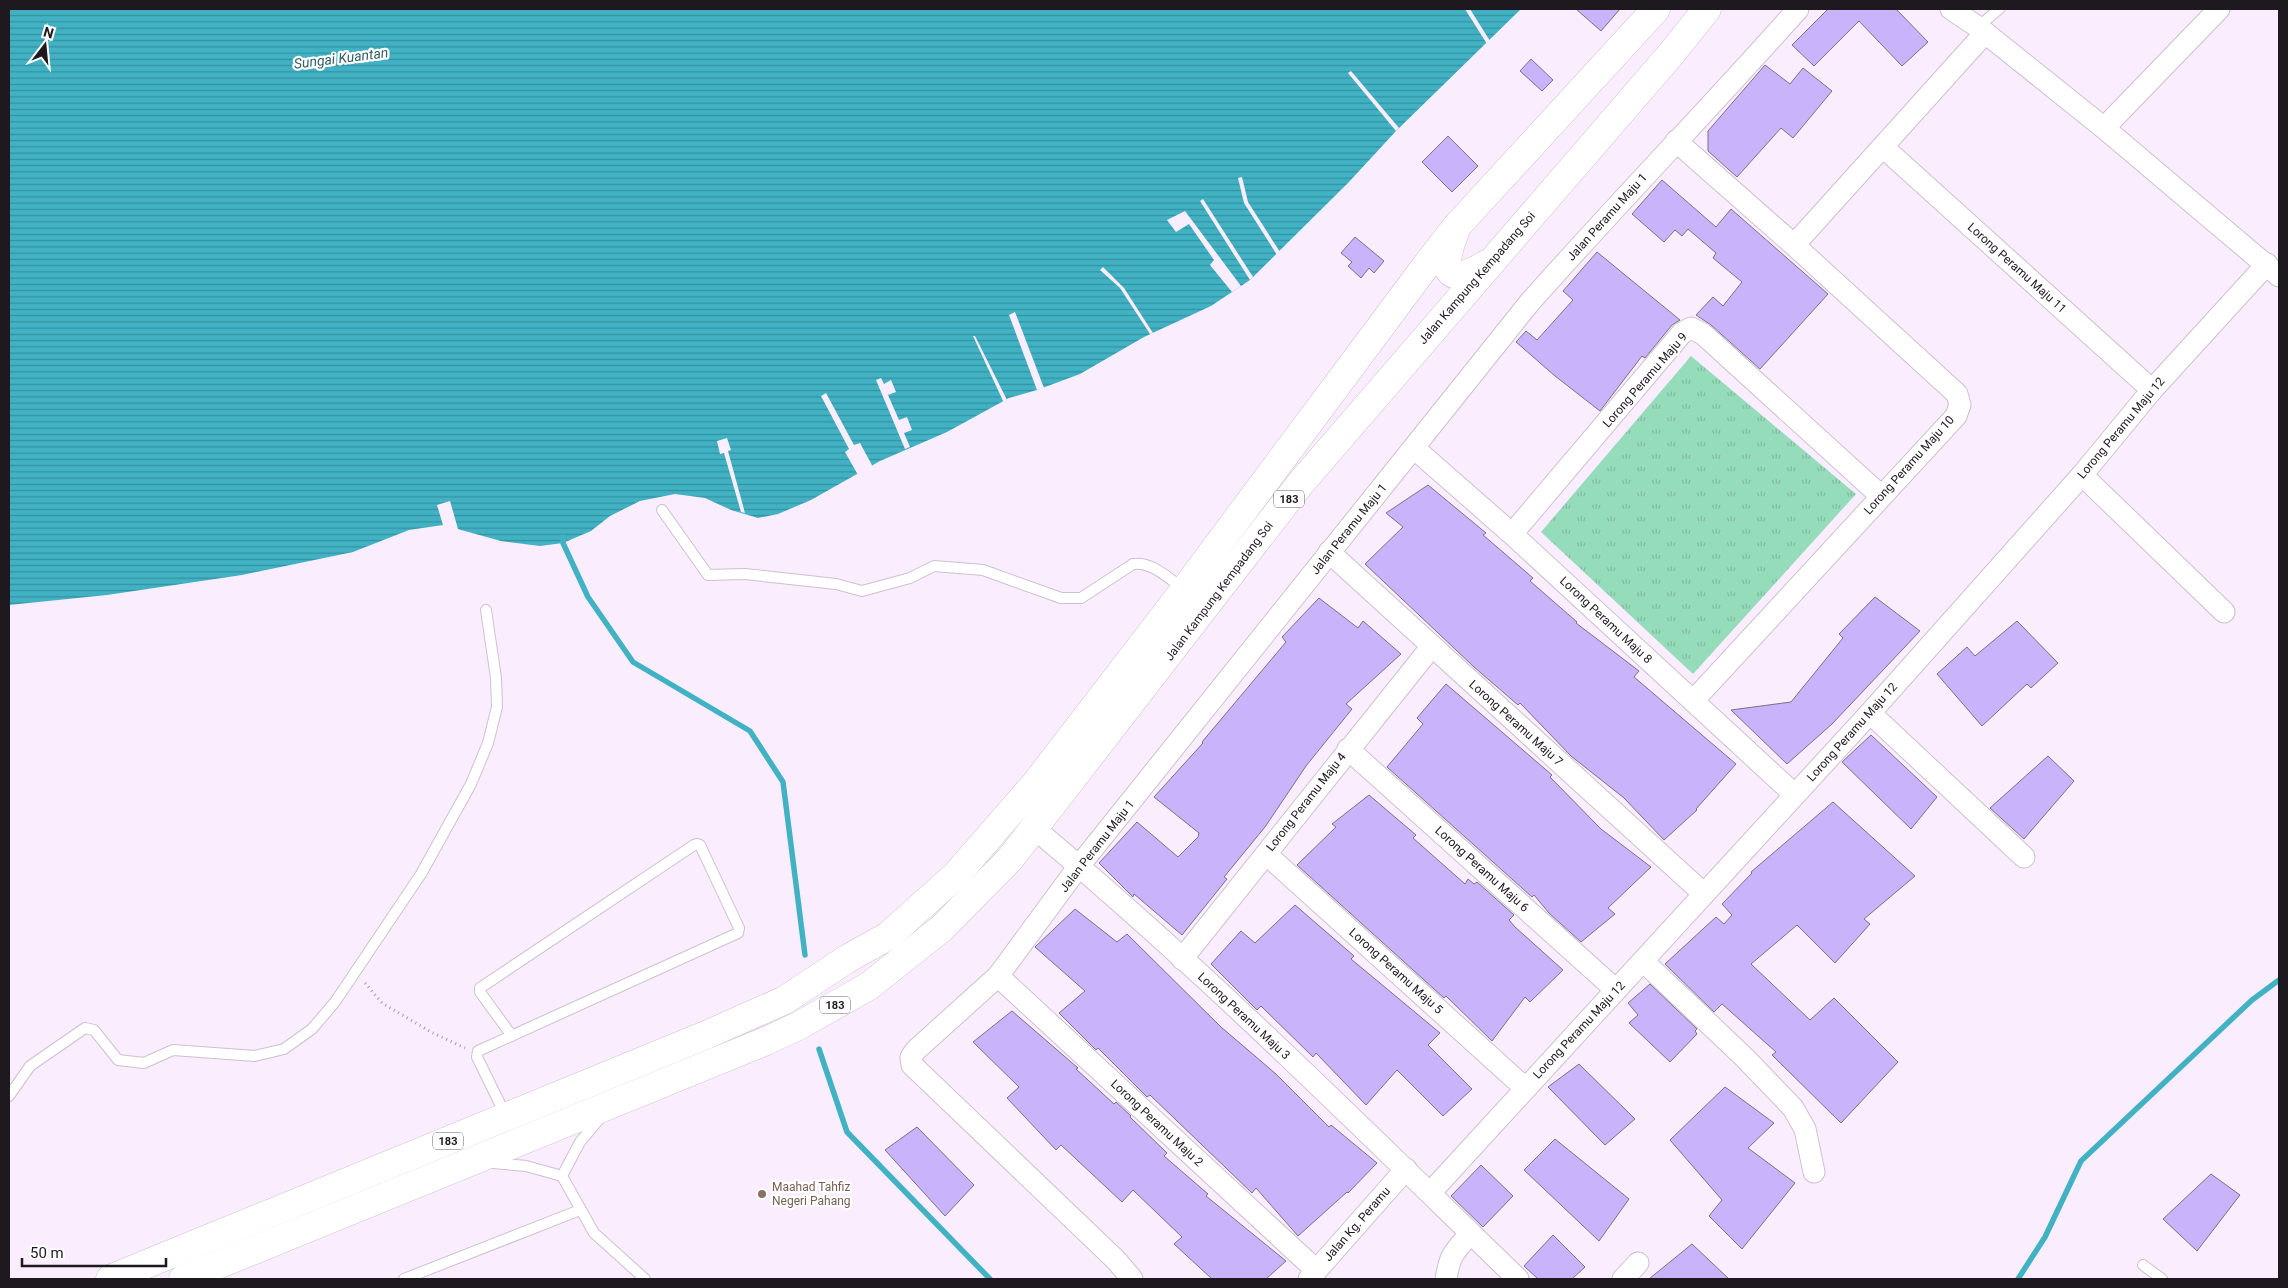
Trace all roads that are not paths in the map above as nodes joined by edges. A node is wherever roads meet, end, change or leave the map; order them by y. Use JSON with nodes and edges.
{"nodes":[{"id":1,"x":1656,"y":9,"type":"edge"},
{"id":2,"x":1707,"y":9,"type":"edge"},
{"id":3,"x":1798,"y":9,"type":"edge"},
{"id":4,"x":1951,"y":9,"type":"edge"},
{"id":5,"x":2000,"y":9,"type":"edge"},
{"id":6,"x":2219,"y":9,"type":"edge"},
{"id":7,"x":1981,"y":30,"type":"junction"},
{"id":8,"x":2104,"y":128,"type":"junction"},
{"id":9,"x":1676,"y":141,"type":"junction"},
{"id":10,"x":1883,"y":147,"type":"junction"},
{"id":11,"x":1457,"y":226,"type":"junction"},
{"id":12,"x":1794,"y":245,"type":"junction"},
{"id":13,"x":1493,"y":261,"type":"junction"},
{"id":14,"x":2273,"y":270,"type":"edge"},
{"id":15,"x":2152,"y":390,"type":"junction"},
{"id":16,"x":1415,"y":448,"type":"junction"},
{"id":17,"x":2082,"y":475,"type":"junction"},
{"id":18,"x":1881,"y":496,"type":"junction"},
{"id":19,"x":662,"y":510,"type":"dead end"},
{"id":20,"x":1512,"y":534,"type":"junction"},
{"id":21,"x":1329,"y":552,"type":"junction"},
{"id":22,"x":1185,"y":590,"type":"junction"},
{"id":23,"x":486,"y":610,"type":"dead end"},
{"id":24,"x":2224,"y":612,"type":"dead end"},
{"id":25,"x":1432,"y":646,"type":"junction"},
{"id":26,"x":1693,"y":700,"type":"junction"},
{"id":27,"x":1870,"y":713,"type":"junction"},
{"id":28,"x":1348,"y":749,"type":"junction"},
{"id":29,"x":1795,"y":795,"type":"junction"},
{"id":30,"x":1035,"y":830,"type":"junction"},
{"id":31,"x":1266,"y":854,"type":"junction"},
{"id":32,"x":2024,"y":857,"type":"dead end"},
{"id":33,"x":1079,"y":866,"type":"junction"},
{"id":34,"x":1704,"y":894,"type":"junction"},
{"id":35,"x":1182,"y":959,"type":"junction"},
{"id":36,"x":1643,"y":961,"type":"junction"},
{"id":37,"x":998,"y":976,"type":"junction"},
{"id":38,"x":1616,"y":990,"type":"junction"},
{"id":39,"x":512,"y":1036,"type":"junction"},
{"id":40,"x":1525,"y":1088,"type":"junction"},
{"id":41,"x":9,"y":1096,"type":"edge"},
{"id":42,"x":610,"y":1106,"type":"junction"},
{"id":43,"x":506,"y":1116,"type":"junction"},
{"id":44,"x":1406,"y":1169,"type":"junction"},
{"id":45,"x":1814,"y":1172,"type":"dead end"},
{"id":46,"x":443,"y":1173,"type":"junction"},
{"id":47,"x":562,"y":1176,"type":"junction"},
{"id":48,"x":1430,"y":1193,"type":"junction"},
{"id":49,"x":580,"y":1210,"type":"junction"},
{"id":50,"x":1471,"y":1233,"type":"junction"},
{"id":51,"x":1638,"y":1263,"type":"dead end"},
{"id":52,"x":2143,"y":1265,"type":"dead end"},
{"id":53,"x":1312,"y":1275,"type":"edge"},
{"id":54,"x":110,"y":1279,"type":"edge"},
{"id":55,"x":183,"y":1279,"type":"edge"},
{"id":56,"x":404,"y":1279,"type":"edge"},
{"id":57,"x":645,"y":1279,"type":"edge"},
{"id":58,"x":1132,"y":1279,"type":"edge"},
{"id":59,"x":1446,"y":1279,"type":"edge"},
{"id":60,"x":1518,"y":1279,"type":"edge"},
{"id":61,"x":1623,"y":1279,"type":"edge"},
{"id":62,"x":2162,"y":1279,"type":"edge"}],
"edges":[{"from":1,"to":11,"type":"highway","number":"183"},
{"from":2,"to":13,"type":"highway","name":"Jalan Kampung Kempadang Soi","number":"183"},
{"from":3,"to":9,"type":"street","name":"Jalan Peramu Maju 1"},
{"from":4,"to":7,"type":"street"},
{"from":5,"to":7,"type":"lane"},
{"from":6,"to":8,"type":"street"},
{"from":7,"to":8,"type":"street"},
{"from":7,"to":10,"type":"street"},
{"from":8,"to":14,"type":"street"},
{"from":9,"to":12,"type":"street","name":"Lorong Peramu Maju 10"},
{"from":9,"to":16,"type":"street","name":"Jalan Peramu Maju 1"},
{"from":10,"to":12,"type":"street"},
{"from":10,"to":15,"type":"street","name":"Lorong Peramu Maju 11"},
{"from":11,"to":13,"type":"highway"},
{"from":11,"to":22,"type":"highway","number":"183"},
{"from":12,"to":18,"type":"street","name":"Lorong Peramu Maju 10"},
{"from":13,"to":30,"type":"highway","name":"Jalan Kampung Kempadang Soi","number":"183"},
{"from":14,"to":15,"type":"street","name":"Lorong Peramu Maju 12"},
{"from":15,"to":17,"type":"street","name":"Lorong Peramu Maju 12"},
{"from":16,"to":20,"type":"street","name":"Lorong Peramu Maju 8"},
{"from":16,"to":21,"type":"street","name":"Jalan Peramu Maju 1"},
{"from":17,"to":24,"type":"street"},
{"from":17,"to":27,"type":"street","name":"Lorong Peramu Maju 12"},
{"from":18,"to":20,"type":"street","name":"Lorong Peramu Maju 9"},
{"from":18,"to":26,"type":"street","name":"Lorong Peramu Maju 10"},
{"from":19,"to":22,"type":"lane"},
{"from":20,"to":26,"type":"street","name":"Lorong Peramu Maju 8"},
{"from":21,"to":25,"type":"street","name":"Lorong Peramu Maju 7"},
{"from":21,"to":33,"type":"street","name":"Jalan Peramu Maju 1"},
{"from":22,"to":43,"type":"highway","number":"183"},
{"from":23,"to":41,"type":"lane"},
{"from":25,"to":28,"type":"street","name":"Lorong Peramu Maju 4"},
{"from":25,"to":34,"type":"street","name":"Lorong Peramu Maju 7"},
{"from":26,"to":29,"type":"street","name":"Lorong Peramu Maju 8"},
{"from":27,"to":29,"type":"street","name":"Lorong Peramu Maju 12"},
{"from":27,"to":32,"type":"street"},
{"from":28,"to":31,"type":"street","name":"Lorong Peramu Maju 4"},
{"from":28,"to":38,"type":"street","name":"Lorong Peramu Maju 6"},
{"from":29,"to":34,"type":"street","name":"Lorong Peramu Maju 12"},
{"from":30,"to":33,"type":"street","name":"Lorong Peramu Maju 3"},
{"from":30,"to":42,"type":"highway","name":"Jalan Kampung Kempadang Soi","number":"183"},
{"from":31,"to":35,"type":"street","name":"Lorong Peramu Maju 4"},
{"from":31,"to":40,"type":"street","name":"Lorong Peramu Maju 5"},
{"from":33,"to":35,"type":"street","name":"Lorong Peramu Maju 3"},
{"from":33,"to":37,"type":"street","name":"Jalan Peramu Maju 1"},
{"from":34,"to":36,"type":"street","name":"Lorong Peramu Maju 12"},
{"from":35,"to":44,"type":"street","name":"Lorong Peramu Maju 3"},
{"from":36,"to":38,"type":"street","name":"Lorong Peramu Maju 12"},
{"from":36,"to":45,"type":"street"},
{"from":37,"to":53,"type":"street","name":"Lorong Peramu Maju 2"},
{"from":37,"to":58,"type":"street","name":"Jalan Peramu Maju 1"},
{"from":38,"to":40,"type":"street","name":"Lorong Peramu Maju 12"},
{"from":39,"to":39,"type":"lane"},
{"from":39,"to":43,"type":"lane"},
{"from":40,"to":48,"type":"street","name":"Lorong Peramu Maju 12"},
{"from":42,"to":46,"type":"highway","number":"183"},
{"from":42,"to":47,"type":"lane"},
{"from":43,"to":54,"type":"highway","number":"183"},
{"from":44,"to":48,"type":"street","name":"Lorong Peramu Maju 3"},
{"from":44,"to":53,"type":"street","name":"Jalan Kg. Peramu"},
{"from":46,"to":47,"type":"lane"},
{"from":46,"to":55,"type":"highway","number":"183"},
{"from":47,"to":49,"type":"lane"},
{"from":48,"to":50,"type":"street","name":"Lorong Peramu Maju 3"},
{"from":49,"to":56,"type":"lane"},
{"from":49,"to":57,"type":"lane"},
{"from":50,"to":59,"type":"street"},
{"from":50,"to":60,"type":"street","name":"Lorong Peramu Maju 3"},
{"from":51,"to":61,"type":"street"},
{"from":52,"to":62,"type":"lane"}]}
